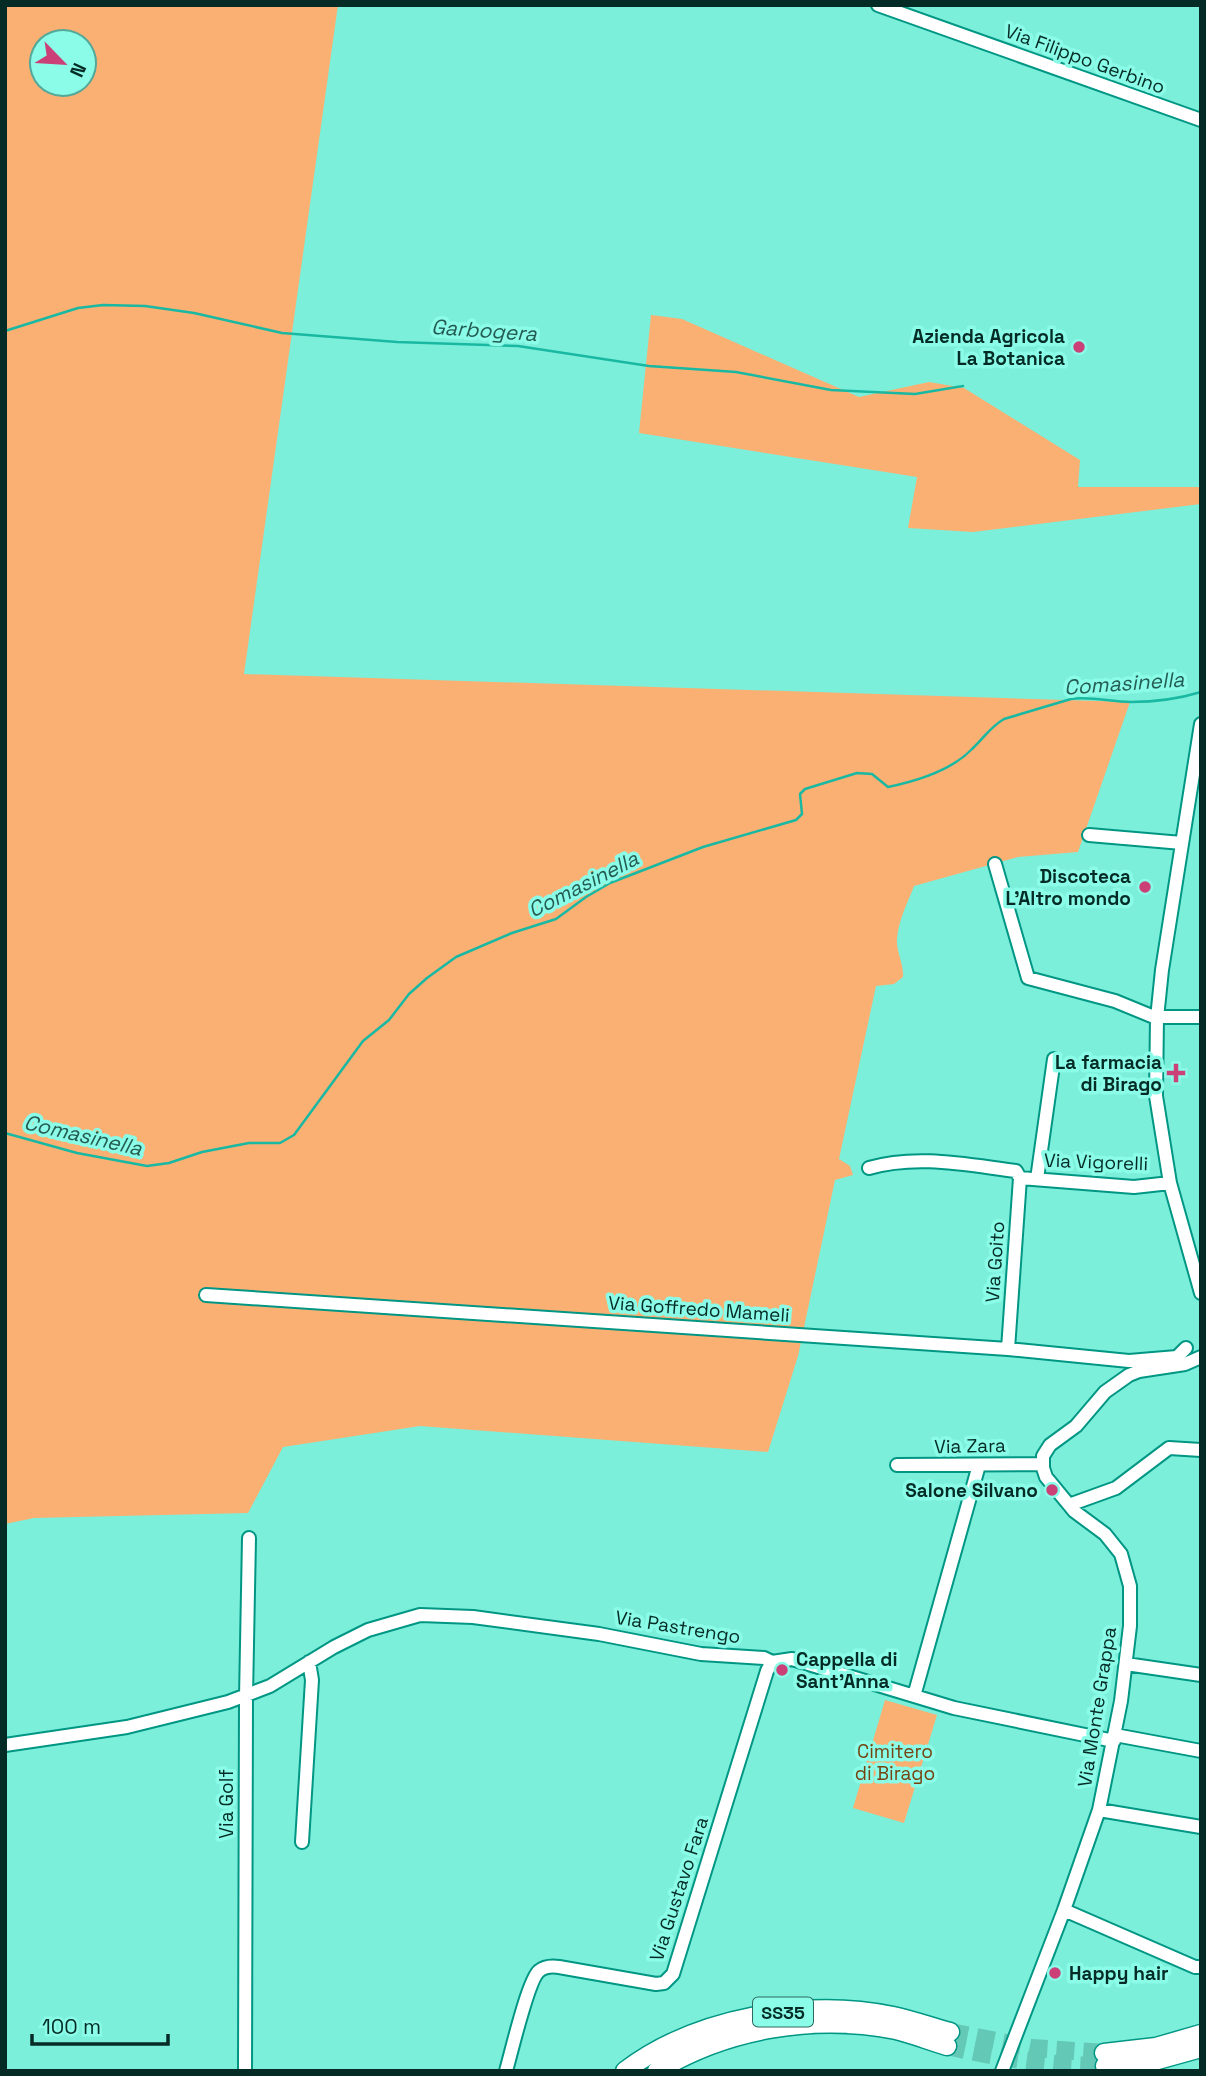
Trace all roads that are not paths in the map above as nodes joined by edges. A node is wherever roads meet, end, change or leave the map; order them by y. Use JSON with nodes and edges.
{"nodes":[{"id":1,"x":878,"y":5,"type":"edge"},
{"id":2,"x":1201,"y":120,"type":"edge"},
{"id":3,"x":1201,"y":724,"type":"edge"},
{"id":4,"x":1199,"y":749,"type":"edge"},
{"id":5,"x":1089,"y":835,"type":"dead end"},
{"id":6,"x":1182,"y":843,"type":"junction"},
{"id":7,"x":995,"y":864,"type":"dead end"},
{"id":8,"x":1201,"y":1017,"type":"edge"},
{"id":9,"x":1157,"y":1018,"type":"junction"},
{"id":10,"x":1054,"y":1059,"type":"dead end"},
{"id":11,"x":869,"y":1168,"type":"dead end"},
{"id":12,"x":1020,"y":1178,"type":"junction"},
{"id":13,"x":1037,"y":1179,"type":"junction"},
{"id":14,"x":1170,"y":1182,"type":"junction"},
{"id":15,"x":1201,"y":1293,"type":"edge"},
{"id":16,"x":206,"y":1295,"type":"dead end"},
{"id":17,"x":1186,"y":1348,"type":"dead end"},
{"id":18,"x":1008,"y":1349,"type":"junction"},
{"id":19,"x":1201,"y":1357,"type":"edge"},
{"id":20,"x":1201,"y":1450,"type":"edge"},
{"id":21,"x":1042,"y":1464,"type":"junction"},
{"id":22,"x":897,"y":1465,"type":"dead end"},
{"id":23,"x":979,"y":1465,"type":"junction"},
{"id":24,"x":1069,"y":1505,"type":"junction"},
{"id":25,"x":249,"y":1538,"type":"dead end"},
{"id":26,"x":309,"y":1662,"type":"junction"},
{"id":27,"x":772,"y":1662,"type":"junction"},
{"id":28,"x":1126,"y":1664,"type":"junction"},
{"id":29,"x":1201,"y":1675,"type":"edge"},
{"id":30,"x":914,"y":1696,"type":"junction"},
{"id":31,"x":246,"y":1697,"type":"junction"},
{"id":32,"x":1114,"y":1738,"type":"junction"},
{"id":33,"x":5,"y":1745,"type":"edge"},
{"id":34,"x":1201,"y":1751,"type":"edge"},
{"id":35,"x":1099,"y":1810,"type":"junction"},
{"id":36,"x":1201,"y":1827,"type":"edge"},
{"id":37,"x":302,"y":1842,"type":"dead end"},
{"id":38,"x":1064,"y":1910,"type":"junction"},
{"id":39,"x":1198,"y":1967,"type":"edge"},
{"id":40,"x":1201,"y":2035,"type":"edge"},
{"id":41,"x":1201,"y":2048,"type":"edge"},
{"id":42,"x":245,"y":2071,"type":"edge"},
{"id":43,"x":506,"y":2071,"type":"edge"},
{"id":44,"x":625,"y":2071,"type":"edge"},
{"id":45,"x":657,"y":2071,"type":"edge"},
{"id":46,"x":1002,"y":2071,"type":"edge"}],
"edges":[{"from":1,"to":2,"type":"street","name":"Via Filippo Gerbino"},
{"from":3,"to":4,"type":"street"},
{"from":4,"to":6,"type":"street"},
{"from":5,"to":6,"type":"street"},
{"from":6,"to":9,"type":"street"},
{"from":7,"to":9,"type":"street"},
{"from":8,"to":9,"type":"street"},
{"from":9,"to":14,"type":"street"},
{"from":10,"to":13,"type":"street"},
{"from":11,"to":12,"type":"street","name":"Via Vigorelli"},
{"from":12,"to":13,"type":"street","name":"Via Vigorelli"},
{"from":12,"to":18,"type":"street","name":"Via Goito"},
{"from":13,"to":14,"type":"street","name":"Via Vigorelli"},
{"from":14,"to":15,"type":"street"},
{"from":16,"to":18,"type":"street","name":"Via Goffredo Mameli"},
{"from":17,"to":18,"type":"street","name":"Via Goffredo Mameli"},
{"from":19,"to":21,"type":"street"},
{"from":20,"to":24,"type":"street"},
{"from":21,"to":23,"type":"street","name":"Via Zara"},
{"from":21,"to":24,"type":"street"},
{"from":22,"to":23,"type":"street","name":"Via Zara"},
{"from":23,"to":30,"type":"street"},
{"from":24,"to":28,"type":"street","name":"Via Monte Grappa"},
{"from":25,"to":31,"type":"street","name":"Via Golf"},
{"from":26,"to":27,"type":"street","name":"Via Pastrengo"},
{"from":26,"to":31,"type":"street","name":"Via Pastrengo"},
{"from":26,"to":37,"type":"street"},
{"from":27,"to":30,"type":"street","name":"Via Pastrengo"},
{"from":27,"to":43,"type":"street","name":"Via Gustavo Fara"},
{"from":28,"to":29,"type":"street"},
{"from":28,"to":32,"type":"street","name":"Via Monte Grappa"},
{"from":30,"to":32,"type":"street","name":"Via Pastrengo"},
{"from":31,"to":33,"type":"street","name":"Via Pastrengo"},
{"from":31,"to":42,"type":"street","name":"Via Golf"},
{"from":32,"to":34,"type":"street","name":"Via Pastrengo"},
{"from":32,"to":35,"type":"street","name":"Via Monte Grappa"},
{"from":35,"to":36,"type":"street"},
{"from":35,"to":38,"type":"street","name":"Via Monte Grappa"},
{"from":38,"to":39,"type":"street"},
{"from":38,"to":46,"type":"street","name":"Via Monte Grappa"},
{"from":40,"to":41,"type":"highway"},
{"from":44,"to":45,"type":"highway","number":"SS35"}]}
